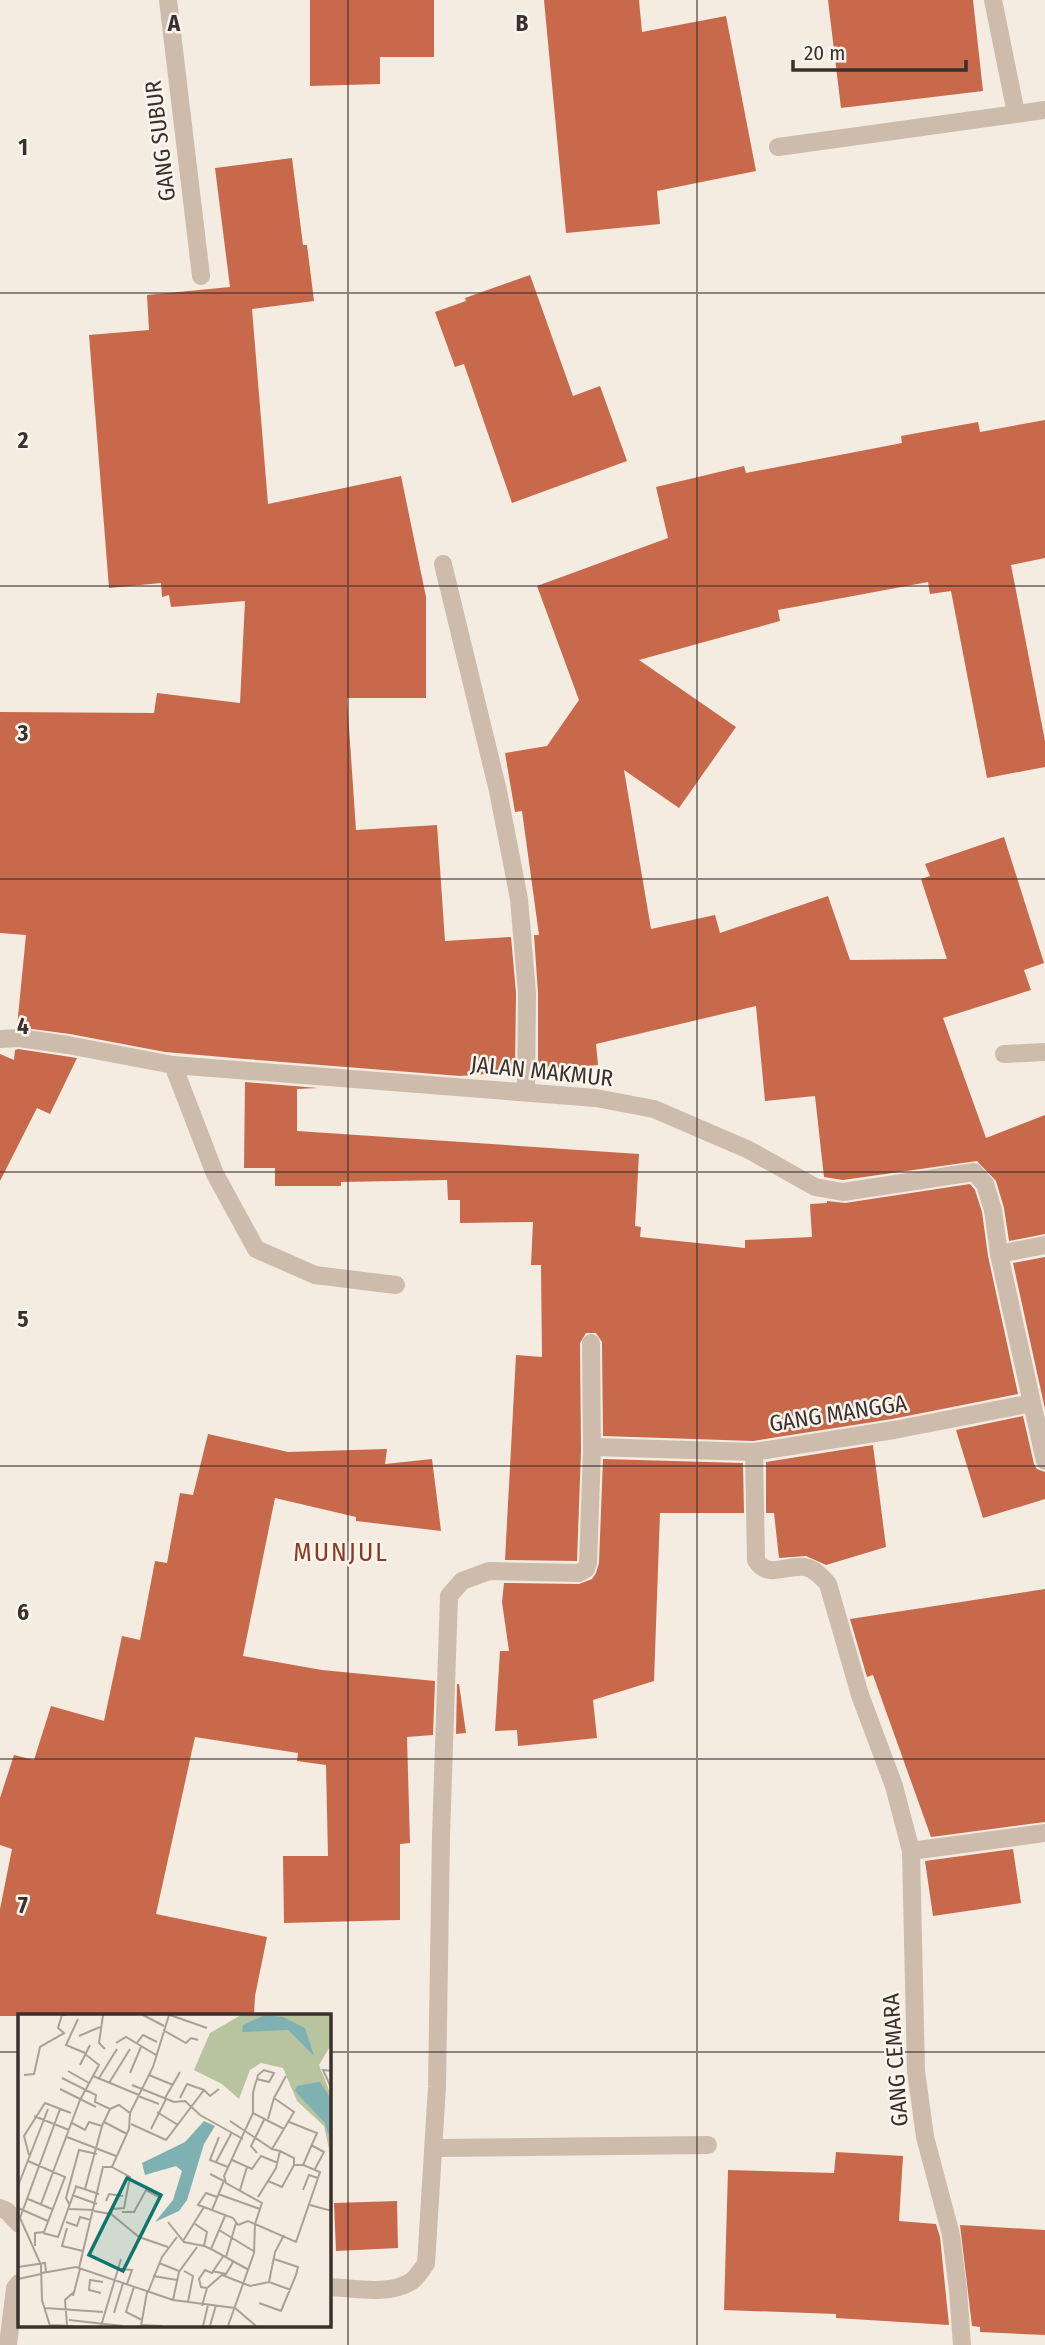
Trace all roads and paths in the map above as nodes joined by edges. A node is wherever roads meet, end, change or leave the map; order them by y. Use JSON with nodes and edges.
{"nodes":[{"id":1,"x":168,"y":0,"type":"edge"},
{"id":2,"x":993,"y":0,"type":"edge"},
{"id":3,"x":1045,"y":110,"type":"edge"},
{"id":4,"x":1016,"y":113,"type":"junction"},
{"id":5,"x":778,"y":147,"type":"dead end"},
{"id":6,"x":201,"y":276,"type":"dead end"},
{"id":7,"x":443,"y":564,"type":"dead end"},
{"id":8,"x":0,"y":1039,"type":"edge"},
{"id":9,"x":1045,"y":1052,"type":"edge"},
{"id":10,"x":1004,"y":1054,"type":"dead end"},
{"id":11,"x":173,"y":1065,"type":"junction"},
{"id":12,"x":526,"y":1092,"type":"junction"},
{"id":13,"x":1045,"y":1245,"type":"edge"},
{"id":14,"x":999,"y":1254,"type":"junction"},
{"id":15,"x":396,"y":1286,"type":"dead end"},
{"id":16,"x":591,"y":1343,"type":"dead end"},
{"id":17,"x":1032,"y":1403,"type":"junction"},
{"id":18,"x":592,"y":1451,"type":"junction"},
{"id":19,"x":754,"y":1452,"type":"junction"},
{"id":20,"x":1045,"y":1461,"type":"edge"},
{"id":21,"x":1045,"y":1833,"type":"edge"},
{"id":22,"x":911,"y":1851,"type":"junction"},
{"id":23,"x":708,"y":2145,"type":"dead end"},
{"id":24,"x":434,"y":2148,"type":"junction"},
{"id":25,"x":0,"y":2208,"type":"edge"},
{"id":26,"x":18,"y":2223,"type":"edge"},
{"id":27,"x":18,"y":2284,"type":"edge"},
{"id":28,"x":331,"y":2287,"type":"edge"},
{"id":29,"x":8,"y":2345,"type":"edge"},
{"id":30,"x":962,"y":2345,"type":"edge"}],
"edges":[{"from":1,"to":6,"type":"street","name":"GANG SUBUR"},
{"from":2,"to":4,"type":"street"},
{"from":3,"to":4,"type":"street"},
{"from":4,"to":5,"type":"street"},
{"from":7,"to":12,"type":"street"},
{"from":8,"to":11,"type":"street","name":"JALAN MAKMUR"},
{"from":9,"to":10,"type":"street"},
{"from":11,"to":12,"type":"street","name":"JALAN MAKMUR"},
{"from":11,"to":15,"type":"street"},
{"from":12,"to":14,"type":"street","name":"JALAN MAKMUR"},
{"from":13,"to":14,"type":"street"},
{"from":14,"to":17,"type":"street"},
{"from":16,"to":18,"type":"street"},
{"from":17,"to":19,"type":"street","name":"GANG MANGGA"},
{"from":17,"to":20,"type":"street"},
{"from":18,"to":19,"type":"street"},
{"from":18,"to":24,"type":"street"},
{"from":19,"to":22,"type":"street","name":"GANG MANGGA"},
{"from":21,"to":22,"type":"street"},
{"from":22,"to":30,"type":"street","name":"GANG CEMARA"},
{"from":23,"to":24,"type":"street"},
{"from":24,"to":28,"type":"street"},
{"from":25,"to":26,"type":"street"},
{"from":27,"to":29,"type":"street"}]}
